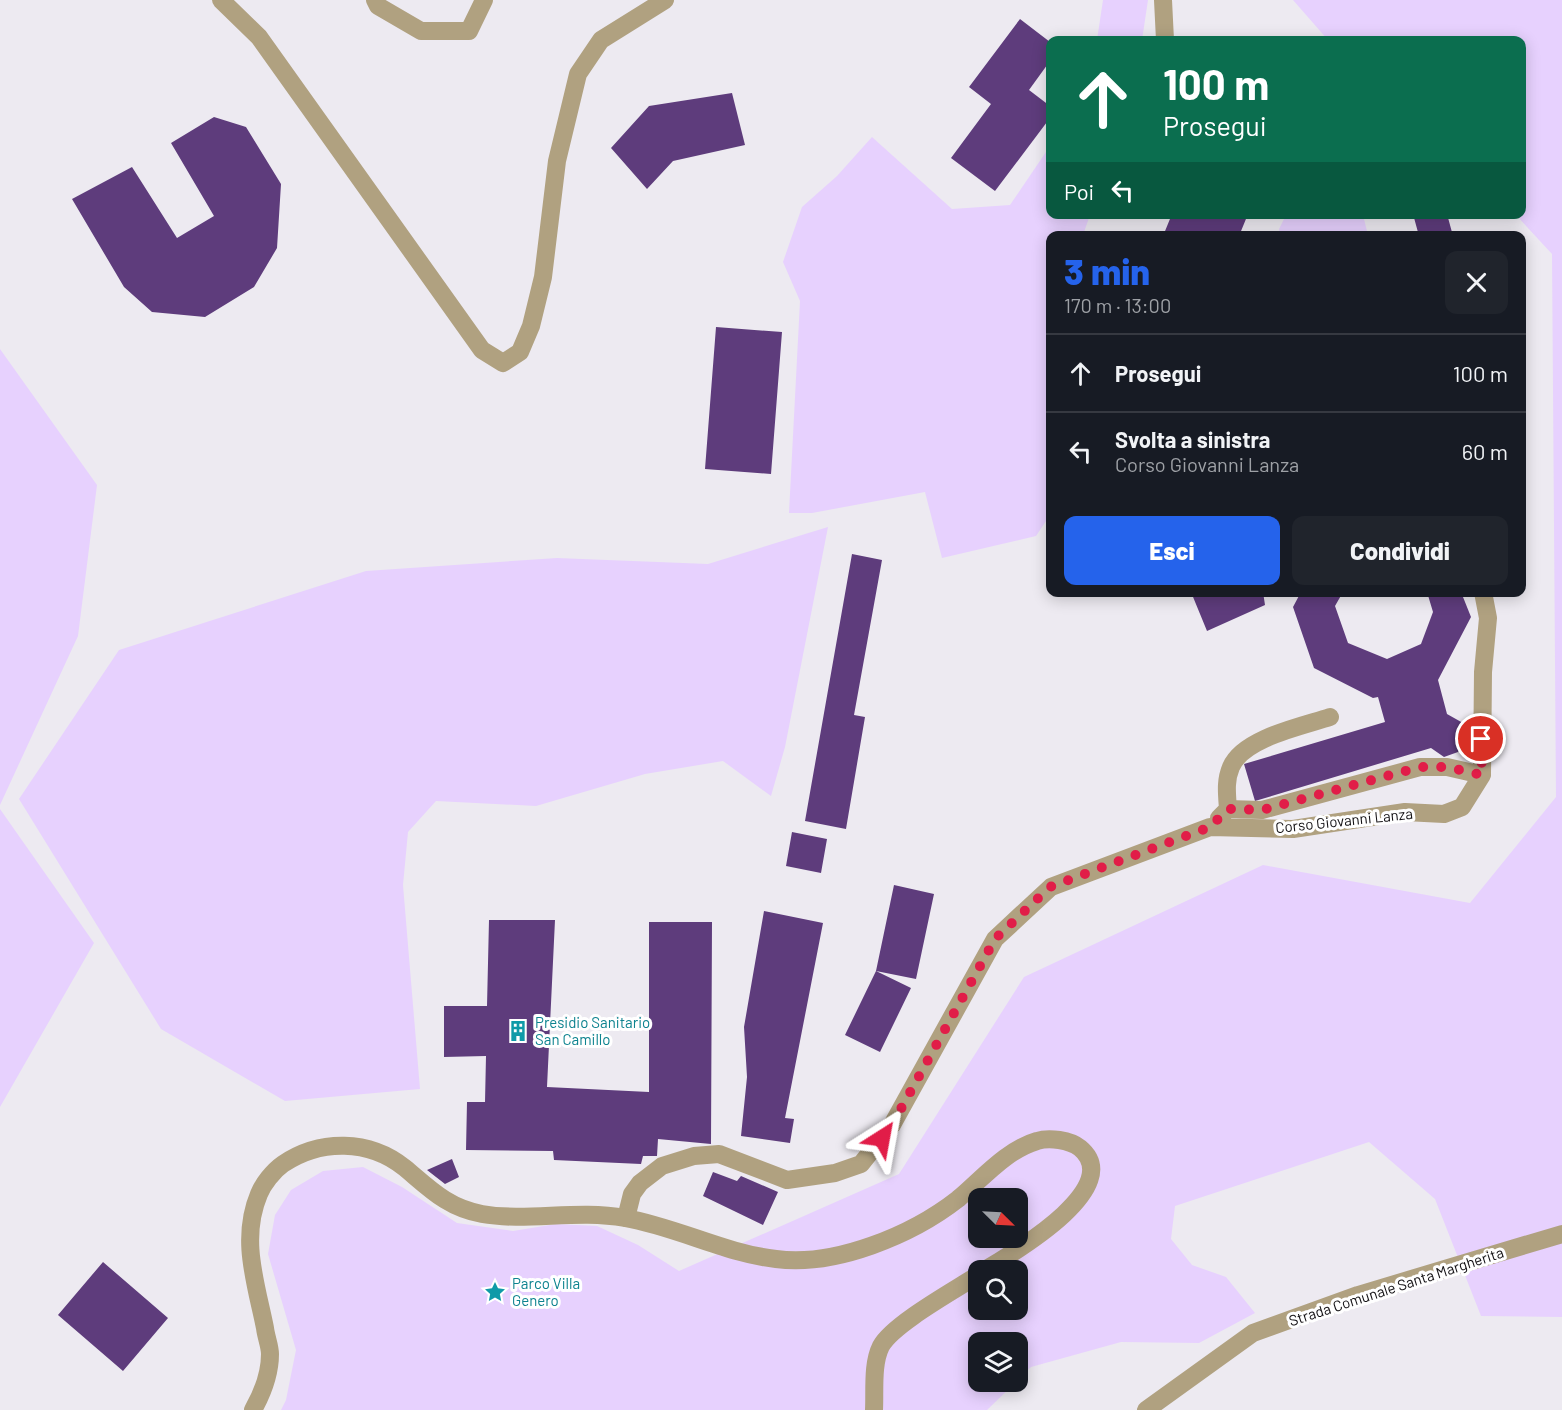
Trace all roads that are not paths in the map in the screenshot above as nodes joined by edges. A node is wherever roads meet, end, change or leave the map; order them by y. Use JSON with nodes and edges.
{"nodes":[{"id":1,"x":220,"y":0,"type":"edge"},
{"id":2,"x":375,"y":0,"type":"edge"},
{"id":3,"x":484,"y":0,"type":"edge"},
{"id":4,"x":665,"y":0,"type":"edge"},
{"id":5,"x":1163,"y":0,"type":"edge"},
{"id":6,"x":1165,"y":36,"type":"edge"},
{"id":7,"x":1485,"y":597,"type":"edge"},
{"id":8,"x":1330,"y":717,"type":"dead end"},
{"id":9,"x":1482,"y":775,"type":"junction"},
{"id":10,"x":1228,"y":809,"type":"junction"},
{"id":11,"x":1210,"y":827,"type":"junction"},
{"id":12,"x":626,"y":1218,"type":"junction"},
{"id":13,"x":1562,"y":1234,"type":"edge"},
{"id":14,"x":1001,"y":1260,"type":"edge"},
{"id":15,"x":968,"y":1282,"type":"edge"},
{"id":16,"x":253,"y":1410,"type":"edge"},
{"id":17,"x":874,"y":1410,"type":"edge"},
{"id":18,"x":1146,"y":1410,"type":"edge"}],
"edges":[{"from":1,"to":4,"type":"street"},
{"from":2,"to":3,"type":"street"},
{"from":5,"to":6,"type":"street"},
{"from":7,"to":9,"type":"street"},
{"from":8,"to":10,"type":"street"},
{"from":9,"to":10,"type":"street"},
{"from":9,"to":11,"type":"street","name":"Corso Giovanni Lanza"},
{"from":10,"to":11,"type":"street"},
{"from":11,"to":12,"type":"street","name":"Corso Giovanni Lanza"},
{"from":12,"to":14,"type":"street"},
{"from":12,"to":16,"type":"street"},
{"from":13,"to":18,"type":"street","name":"Strada Comunale Santa Margherita"},
{"from":15,"to":17,"type":"street"}]}
